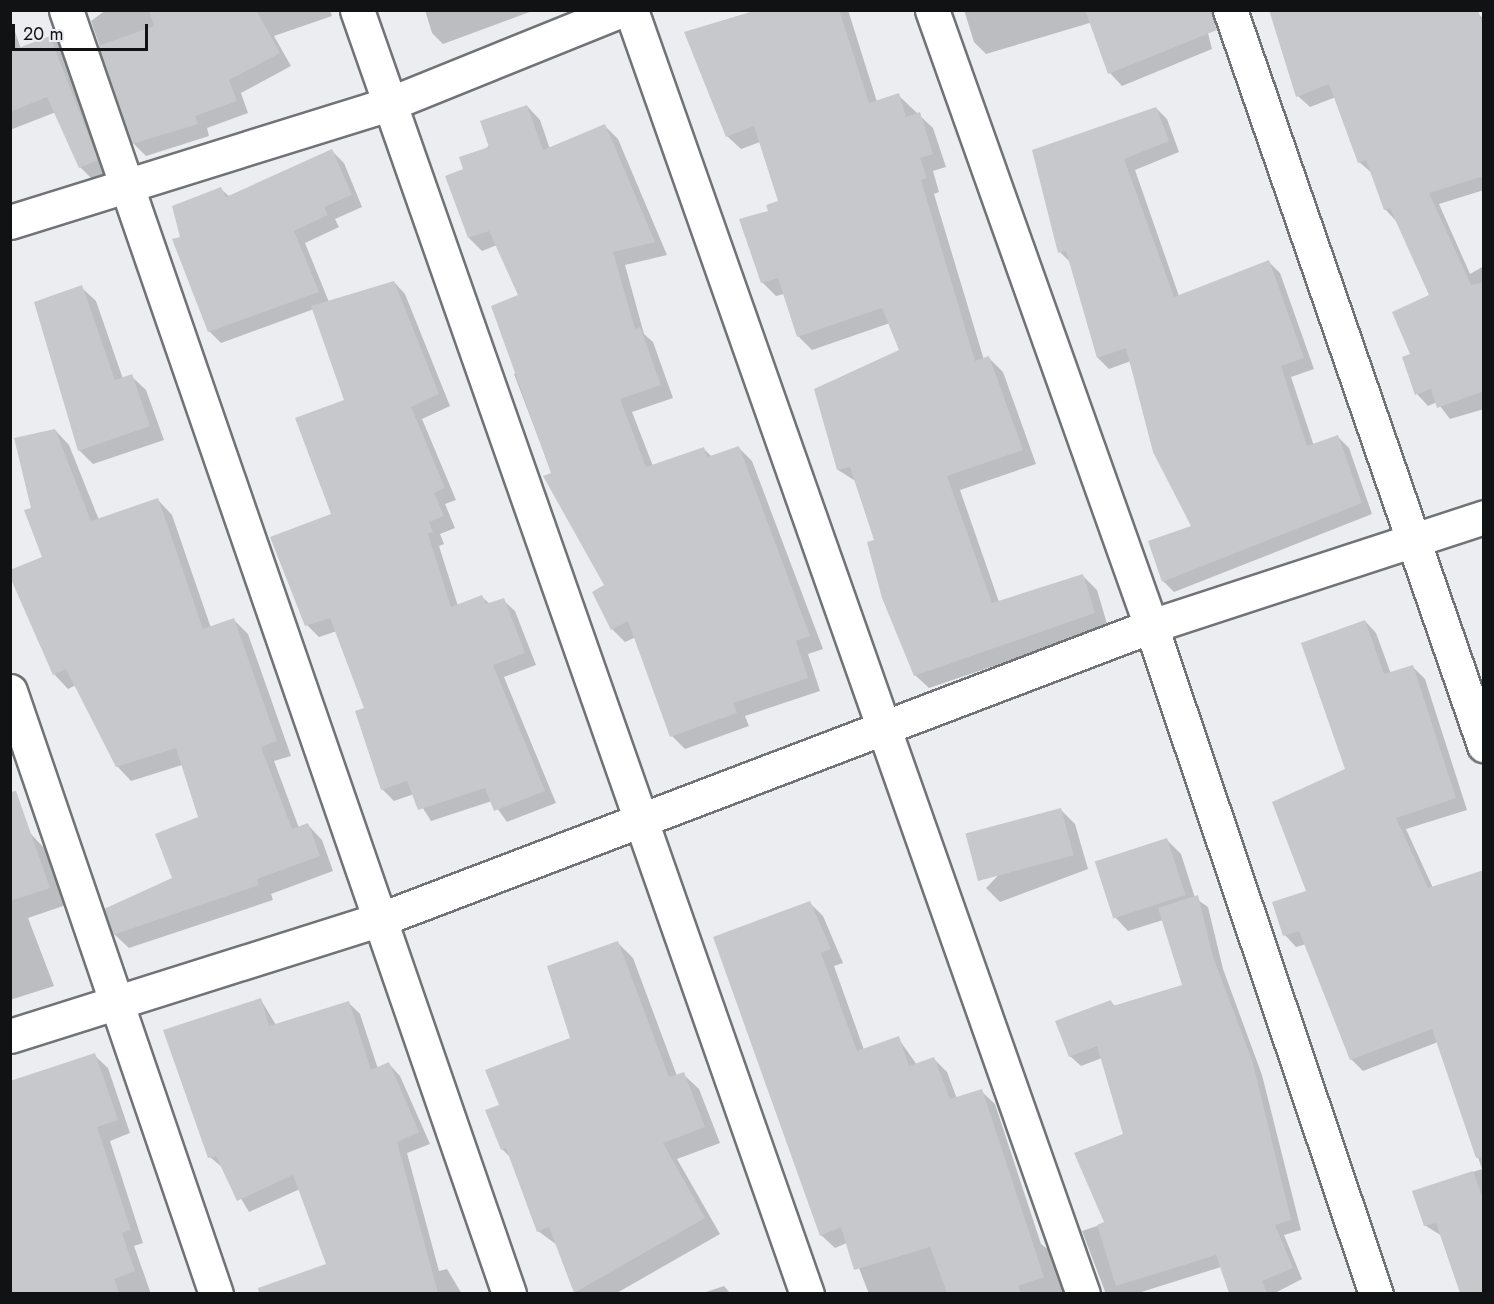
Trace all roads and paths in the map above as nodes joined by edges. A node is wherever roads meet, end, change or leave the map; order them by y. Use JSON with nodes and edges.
{"nodes":[{"id":1,"x":66,"y":10,"type":"edge"},
{"id":2,"x":357,"y":10,"type":"edge"},
{"id":3,"x":622,"y":10,"type":"edge"},
{"id":4,"x":631,"y":10,"type":"edge"},
{"id":5,"x":932,"y":10,"type":"edge"},
{"id":6,"x":1230,"y":10,"type":"edge"},
{"id":7,"x":389,"y":104,"type":"junction"},
{"id":8,"x":126,"y":182,"type":"junction"},
{"id":9,"x":10,"y":222,"type":"edge"},
{"id":10,"x":1484,"y":517,"type":"edge"},
{"id":11,"x":1415,"y":540,"type":"junction"},
{"id":12,"x":1151,"y":626,"type":"junction"},
{"id":13,"x":10,"y":691,"type":"edge"},
{"id":14,"x":882,"y":730,"type":"junction"},
{"id":15,"x":1484,"y":745,"type":"edge"},
{"id":16,"x":641,"y":824,"type":"junction"},
{"id":17,"x":381,"y":919,"type":"junction"},
{"id":18,"x":118,"y":998,"type":"junction"},
{"id":19,"x":10,"y":1036,"type":"edge"},
{"id":20,"x":216,"y":1293,"type":"edge"},
{"id":21,"x":509,"y":1293,"type":"edge"},
{"id":22,"x":807,"y":1293,"type":"edge"},
{"id":23,"x":1083,"y":1293,"type":"edge"},
{"id":24,"x":1376,"y":1293,"type":"edge"}],
"edges":[{"from":1,"to":8,"type":"street"},
{"from":2,"to":7,"type":"street"},
{"from":3,"to":7,"type":"street"},
{"from":4,"to":14,"type":"street"},
{"from":5,"to":12,"type":"street"},
{"from":6,"to":11,"type":"street"},
{"from":7,"to":8,"type":"street"},
{"from":7,"to":16,"type":"street"},
{"from":8,"to":9,"type":"street"},
{"from":8,"to":17,"type":"street"},
{"from":10,"to":11,"type":"street"},
{"from":11,"to":12,"type":"street"},
{"from":11,"to":15,"type":"street"},
{"from":12,"to":14,"type":"street"},
{"from":12,"to":24,"type":"street"},
{"from":13,"to":18,"type":"street"},
{"from":14,"to":16,"type":"street"},
{"from":14,"to":23,"type":"street"},
{"from":16,"to":17,"type":"street"},
{"from":16,"to":22,"type":"street"},
{"from":17,"to":18,"type":"street"},
{"from":17,"to":21,"type":"street"},
{"from":18,"to":19,"type":"street"},
{"from":18,"to":20,"type":"street"}]}
